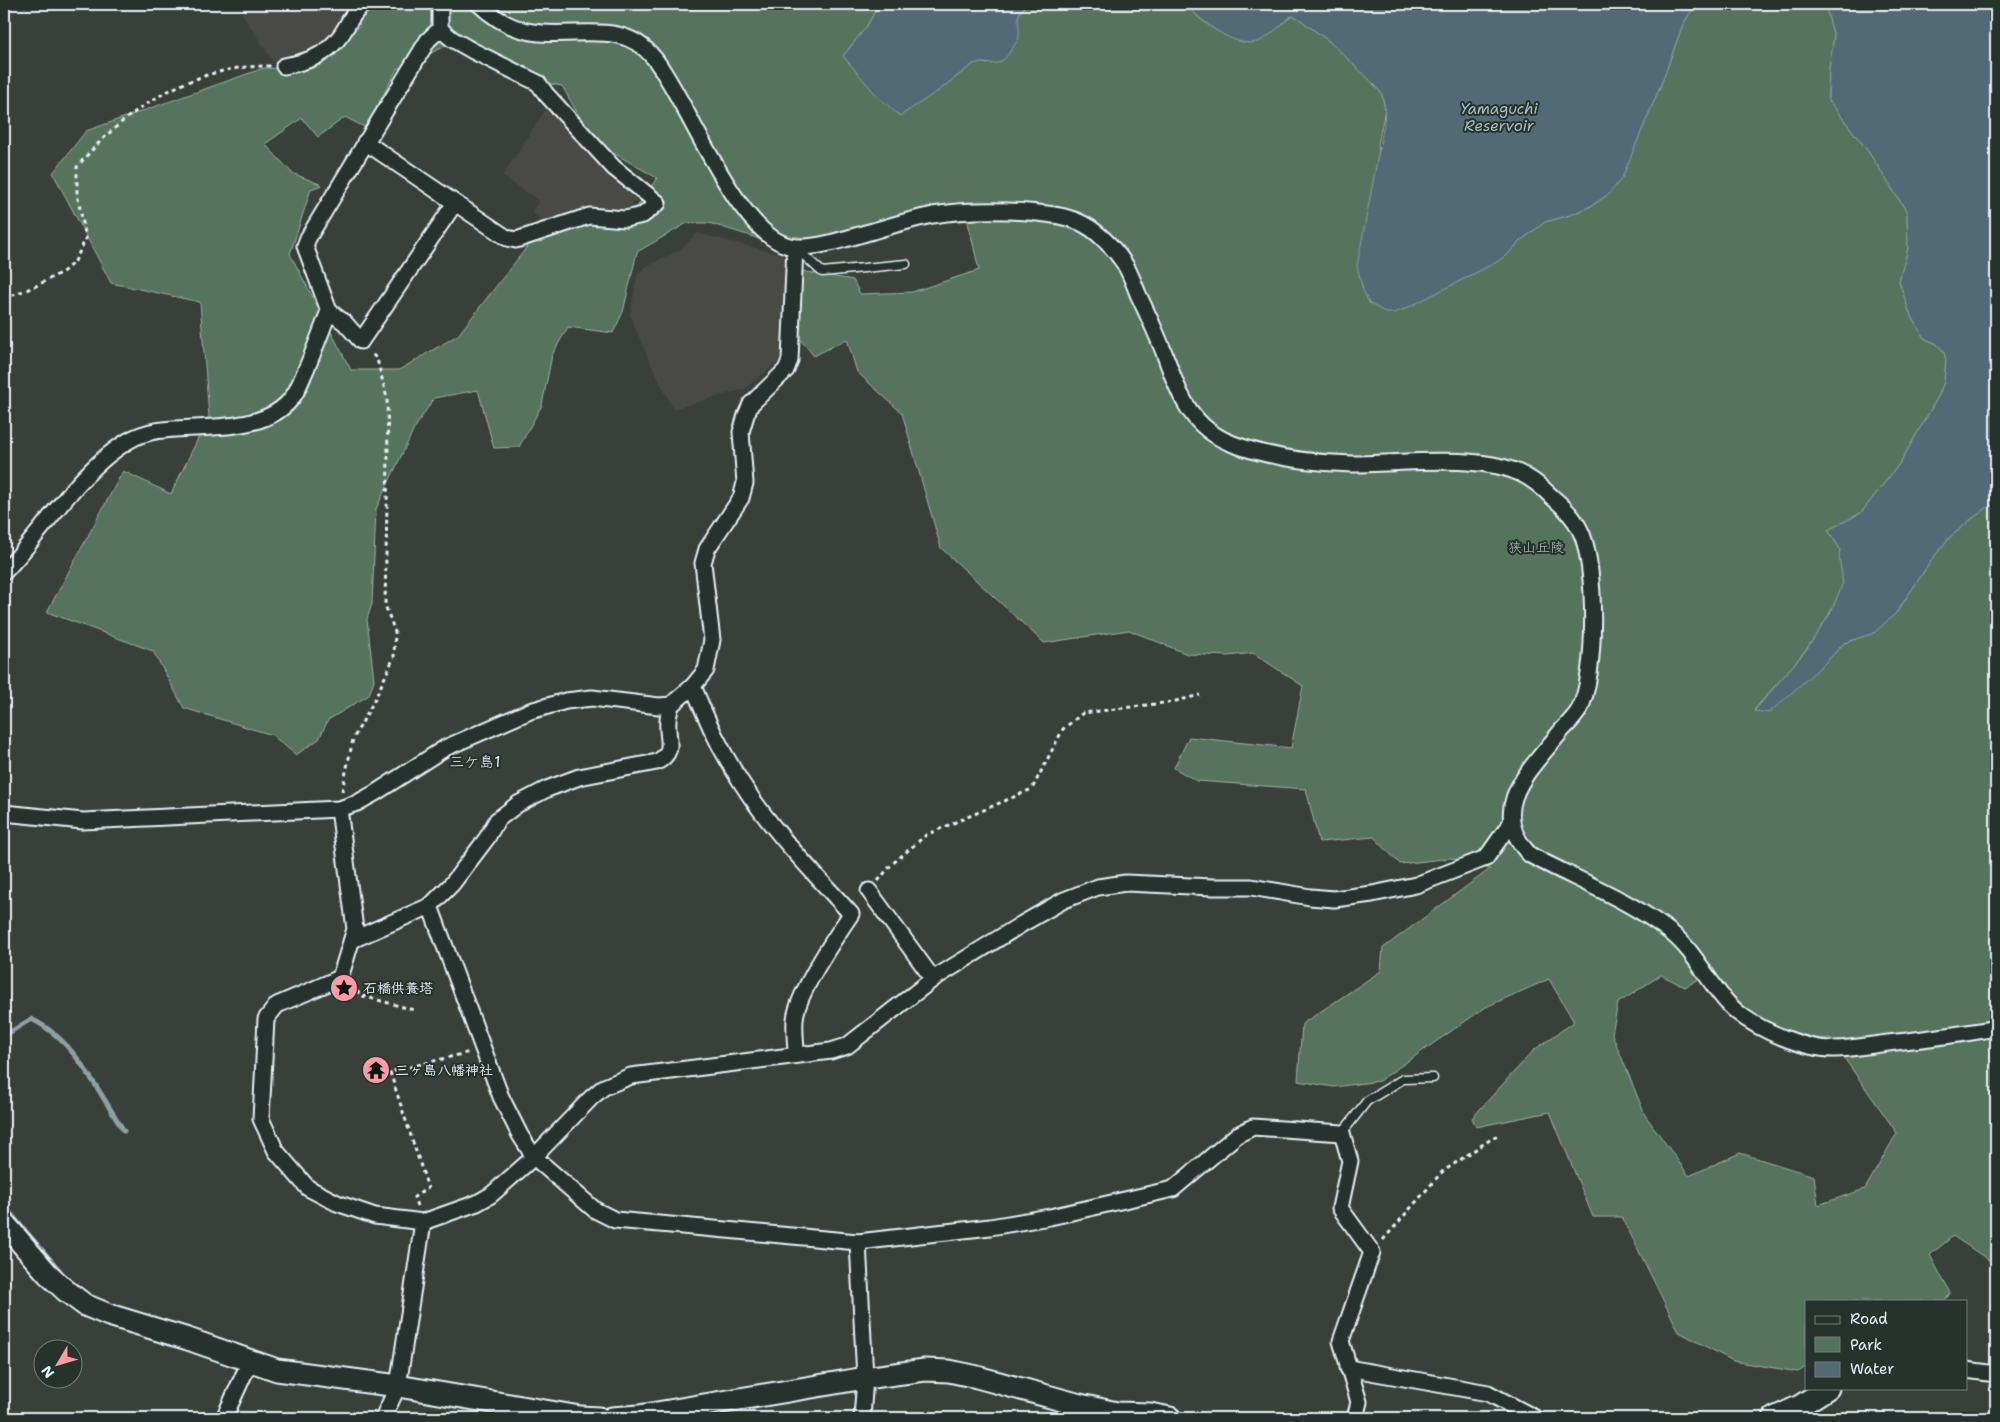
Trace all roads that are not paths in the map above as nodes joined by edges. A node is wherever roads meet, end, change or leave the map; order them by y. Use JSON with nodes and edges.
{"nodes":[{"id":1,"x":364,"y":4,"type":"edge"},
{"id":2,"x":440,"y":4,"type":"edge"},
{"id":3,"x":479,"y":4,"type":"edge"},
{"id":4,"x":440,"y":29,"type":"junction"},
{"id":5,"x":284,"y":66,"type":"road end"},
{"id":6,"x":365,"y":142,"type":"junction"},
{"id":7,"x":455,"y":203,"type":"junction"},
{"id":8,"x":795,"y":247,"type":"junction"},
{"id":9,"x":906,"y":264,"type":"dead end"},
{"id":10,"x":329,"y":311,"type":"junction"},
{"id":11,"x":4,"y":572,"type":"edge"},
{"id":12,"x":693,"y":686,"type":"junction"},
{"id":13,"x":671,"y":705,"type":"junction"},
{"id":14,"x":339,"y":809,"type":"junction"},
{"id":15,"x":4,"y":813,"type":"edge"},
{"id":16,"x":1510,"y":824,"type":"junction"},
{"id":17,"x":869,"y":891,"type":"road end"},
{"id":18,"x":430,"y":906,"type":"junction"},
{"id":19,"x":352,"y":940,"type":"junction"},
{"id":20,"x":933,"y":979,"type":"junction"},
{"id":21,"x":1996,"y":1028,"type":"edge"},
{"id":22,"x":796,"y":1055,"type":"junction"},
{"id":23,"x":1434,"y":1078,"type":"dead end"},
{"id":24,"x":1342,"y":1132,"type":"junction"},
{"id":25,"x":534,"y":1157,"type":"junction"},
{"id":26,"x":422,"y":1222,"type":"junction"},
{"id":27,"x":4,"y":1223,"type":"edge"},
{"id":28,"x":858,"y":1242,"type":"junction"},
{"id":29,"x":250,"y":1361,"type":"junction"},
{"id":30,"x":1348,"y":1368,"type":"junction"},
{"id":31,"x":1968,"y":1370,"type":"edge"},
{"id":32,"x":1996,"y":1374,"type":"edge"},
{"id":33,"x":865,"y":1378,"type":"junction"},
{"id":34,"x":398,"y":1386,"type":"junction"},
{"id":35,"x":1825,"y":1390,"type":"edge"},
{"id":36,"x":1118,"y":1416,"type":"edge"},
{"id":37,"x":639,"y":1417,"type":"edge"},
{"id":38,"x":224,"y":1418,"type":"edge"},
{"id":39,"x":383,"y":1418,"type":"edge"},
{"id":40,"x":599,"y":1418,"type":"edge"},
{"id":41,"x":612,"y":1418,"type":"edge"},
{"id":42,"x":862,"y":1418,"type":"edge"},
{"id":43,"x":1170,"y":1418,"type":"edge"},
{"id":44,"x":1355,"y":1418,"type":"edge"},
{"id":45,"x":1535,"y":1418,"type":"edge"},
{"id":46,"x":1774,"y":1418,"type":"edge"}],
"edges":[{"from":1,"to":5,"type":"street"},
{"from":2,"to":4,"type":"street"},
{"from":3,"to":8,"type":"street"},
{"from":4,"to":6,"type":"street"},
{"from":4,"to":7,"type":"street"},
{"from":6,"to":7,"type":"street"},
{"from":6,"to":10,"type":"street"},
{"from":7,"to":10,"type":"street"},
{"from":8,"to":9,"type":"lane"},
{"from":8,"to":12,"type":"street"},
{"from":8,"to":16,"type":"street"},
{"from":10,"to":11,"type":"street"},
{"from":12,"to":13,"type":"street"},
{"from":12,"to":22,"type":"street"},
{"from":13,"to":14,"type":"street"},
{"from":13,"to":18,"type":"street"},
{"from":14,"to":15,"type":"street"},
{"from":14,"to":19,"type":"street"},
{"from":16,"to":20,"type":"street"},
{"from":16,"to":21,"type":"street"},
{"from":17,"to":20,"type":"street"},
{"from":18,"to":19,"type":"street"},
{"from":18,"to":25,"type":"street"},
{"from":19,"to":26,"type":"street"},
{"from":20,"to":22,"type":"street"},
{"from":22,"to":25,"type":"street"},
{"from":23,"to":24,"type":"lane"},
{"from":24,"to":28,"type":"street"},
{"from":24,"to":30,"type":"street"},
{"from":25,"to":26,"type":"street"},
{"from":25,"to":28,"type":"street"},
{"from":26,"to":34,"type":"street"},
{"from":27,"to":29,"type":"street"},
{"from":28,"to":33,"type":"street"},
{"from":29,"to":34,"type":"street"},
{"from":29,"to":38,"type":"street"},
{"from":30,"to":44,"type":"street"},
{"from":30,"to":45,"type":"street"},
{"from":31,"to":32,"type":"street"},
{"from":33,"to":36,"type":"street"},
{"from":33,"to":37,"type":"street"},
{"from":33,"to":42,"type":"street"},
{"from":34,"to":39,"type":"street"},
{"from":34,"to":40,"type":"street"},
{"from":35,"to":46,"type":"street"},
{"from":36,"to":43,"type":"street"},
{"from":37,"to":41,"type":"street"}]}
